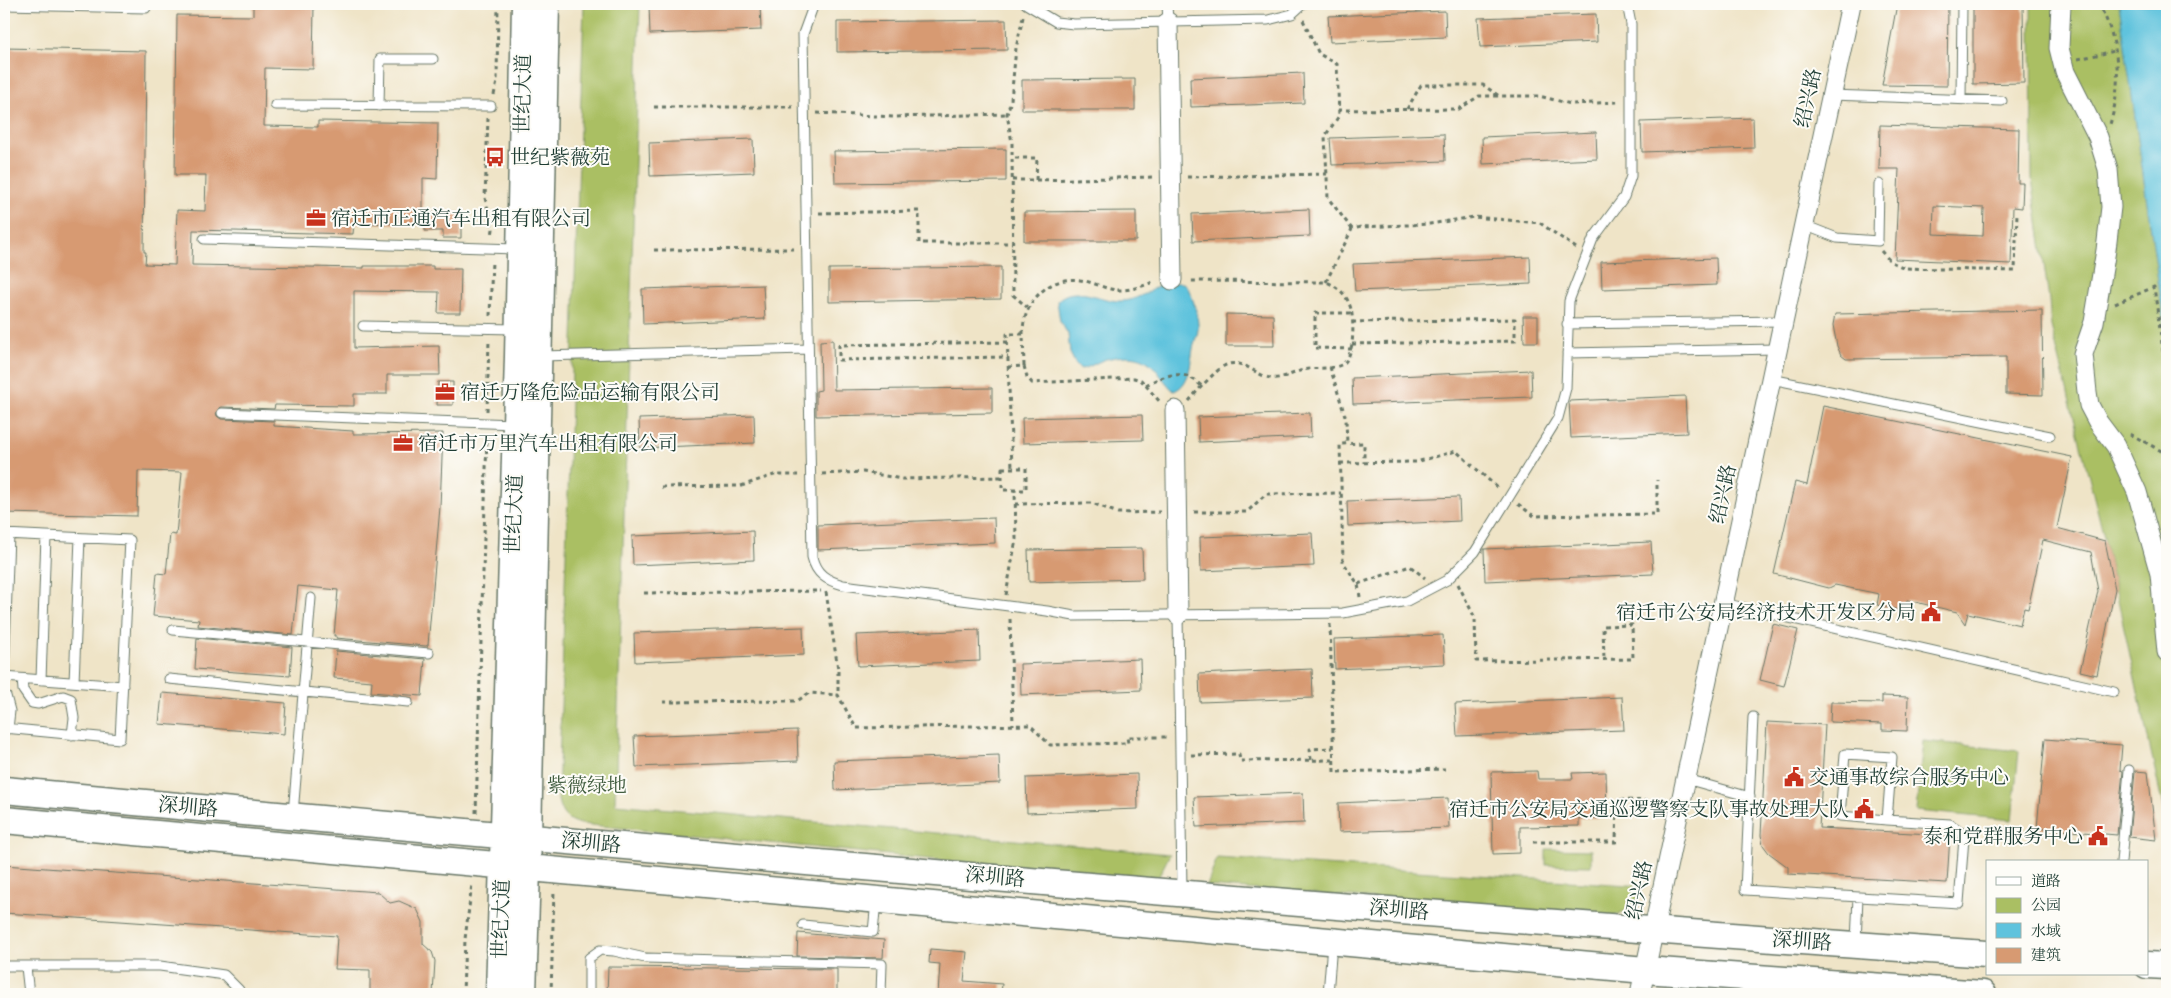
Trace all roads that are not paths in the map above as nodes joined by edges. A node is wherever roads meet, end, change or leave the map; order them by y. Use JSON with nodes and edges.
{"nodes":[{"id":1,"x":525,"y":4,"type":"edge"},
{"id":2,"x":546,"y":4,"type":"edge"},
{"id":3,"x":814,"y":4,"type":"edge"},
{"id":4,"x":1627,"y":4,"type":"edge"},
{"id":5,"x":1851,"y":4,"type":"edge"},
{"id":6,"x":1962,"y":4,"type":"edge"},
{"id":7,"x":2061,"y":4,"type":"edge"},
{"id":8,"x":4,"y":5,"type":"edge"},
{"id":9,"x":1300,"y":6,"type":"edge"},
{"id":10,"x":146,"y":8,"type":"dead end"},
{"id":11,"x":1025,"y":8,"type":"edge"},
{"id":12,"x":1168,"y":13,"type":"edge"},
{"id":13,"x":433,"y":59,"type":"dead end"},
{"id":14,"x":1831,"y":95,"type":"junction"},
{"id":15,"x":1961,"y":100,"type":"junction"},
{"id":16,"x":2002,"y":101,"type":"dead end"},
{"id":17,"x":275,"y":105,"type":"dead end"},
{"id":18,"x":379,"y":106,"type":"junction"},
{"id":19,"x":491,"y":106,"type":"road end"},
{"id":20,"x":1879,"y":184,"type":"dead end"},
{"id":21,"x":1804,"y":225,"type":"junction"},
{"id":22,"x":204,"y":239,"type":"dead end"},
{"id":23,"x":530,"y":249,"type":"junction"},
{"id":24,"x":1172,"y":280,"type":"road end"},
{"id":25,"x":1783,"y":321,"type":"junction"},
{"id":26,"x":1567,"y":324,"type":"junction"},
{"id":27,"x":363,"y":326,"type":"dead end"},
{"id":28,"x":519,"y":330,"type":"junction"},
{"id":29,"x":808,"y":349,"type":"junction"},
{"id":30,"x":1777,"y":349,"type":"junction"},
{"id":31,"x":1568,"y":352,"type":"junction"},
{"id":32,"x":538,"y":356,"type":"junction"},
{"id":33,"x":1771,"y":379,"type":"junction"},
{"id":34,"x":1175,"y":410,"type":"road end"},
{"id":35,"x":222,"y":413,"type":"dead end"},
{"id":36,"x":516,"y":424,"type":"junction"},
{"id":37,"x":2050,"y":436,"type":"dead end"},
{"id":38,"x":6,"y":534,"type":"edge"},
{"id":39,"x":46,"y":536,"type":"junction"},
{"id":40,"x":80,"y":538,"type":"junction"},
{"id":41,"x":311,"y":598,"type":"dead end"},
{"id":42,"x":1723,"y":603,"type":"junction"},
{"id":43,"x":1178,"y":616,"type":"junction"},
{"id":44,"x":173,"y":630,"type":"dead end"},
{"id":45,"x":308,"y":642,"type":"junction"},
{"id":46,"x":429,"y":652,"type":"dead end"},
{"id":47,"x":2167,"y":652,"type":"edge"},
{"id":48,"x":4,"y":677,"type":"edge"},
{"id":49,"x":22,"y":679,"type":"junction"},
{"id":50,"x":170,"y":679,"type":"dead end"},
{"id":51,"x":41,"y":680,"type":"junction"},
{"id":52,"x":74,"y":682,"type":"junction"},
{"id":53,"x":123,"y":686,"type":"junction"},
{"id":54,"x":304,"y":692,"type":"junction"},
{"id":55,"x":2114,"y":692,"type":"dead end"},
{"id":56,"x":4,"y":694,"type":"edge"},
{"id":57,"x":408,"y":702,"type":"dead end"},
{"id":58,"x":1753,"y":717,"type":"dead end"},
{"id":59,"x":6,"y":729,"type":"edge"},
{"id":60,"x":72,"y":735,"type":"junction"},
{"id":61,"x":2129,"y":770,"type":"dead end"},
{"id":62,"x":1686,"y":779,"type":"junction"},
{"id":63,"x":4,"y":790,"type":"edge"},
{"id":64,"x":1750,"y":797,"type":"junction"},
{"id":65,"x":293,"y":817,"type":"junction"},
{"id":66,"x":4,"y":820,"type":"edge"},
{"id":67,"x":1887,"y":820,"type":"junction"},
{"id":68,"x":516,"y":837,"type":"junction"},
{"id":69,"x":2121,"y":860,"type":"edge"},
{"id":70,"x":515,"y":868,"type":"junction"},
{"id":71,"x":1182,"y":892,"type":"junction"},
{"id":72,"x":1858,"y":897,"type":"junction"},
{"id":73,"x":876,"y":900,"type":"junction"},
{"id":74,"x":803,"y":925,"type":"dead end"},
{"id":75,"x":1653,"y":931,"type":"junction"},
{"id":76,"x":1332,"y":942,"type":"junction"},
{"id":77,"x":1856,"y":945,"type":"junction"},
{"id":78,"x":1986,"y":954,"type":"edge"},
{"id":79,"x":2148,"y":965,"type":"edge"},
{"id":80,"x":4,"y":966,"type":"edge"},
{"id":81,"x":2167,"y":966,"type":"edge"},
{"id":82,"x":26,"y":968,"type":"junction"},
{"id":83,"x":1643,"y":982,"type":"edge"},
{"id":84,"x":1857,"y":990,"type":"edge"},
{"id":85,"x":29,"y":994,"type":"edge"},
{"id":86,"x":239,"y":994,"type":"edge"},
{"id":87,"x":499,"y":994,"type":"edge"},
{"id":88,"x":523,"y":994,"type":"edge"},
{"id":89,"x":588,"y":994,"type":"edge"},
{"id":90,"x":881,"y":994,"type":"edge"},
{"id":91,"x":1328,"y":994,"type":"edge"},
{"id":92,"x":1983,"y":994,"type":"edge"}],
"edges":[{"from":1,"to":23,"type":"street","name":"世纪大道"},
{"from":2,"to":23,"type":"street","name":"世纪大道"},
{"from":3,"to":29,"type":"lane"},
{"from":4,"to":26,"type":"lane"},
{"from":5,"to":14,"type":"street","name":"绍兴路"},
{"from":6,"to":15,"type":"lane"},
{"from":7,"to":47,"type":"street"},
{"from":8,"to":10,"type":"lane"},
{"from":9,"to":12,"type":"lane"},
{"from":11,"to":12,"type":"lane"},
{"from":12,"to":24,"type":"street"},
{"from":13,"to":18,"type":"lane"},
{"from":14,"to":15,"type":"lane"},
{"from":14,"to":21,"type":"street","name":"绍兴路"},
{"from":15,"to":16,"type":"lane"},
{"from":17,"to":18,"type":"lane"},
{"from":18,"to":19,"type":"lane"},
{"from":20,"to":21,"type":"lane"},
{"from":21,"to":25,"type":"street","name":"绍兴路"},
{"from":22,"to":23,"type":"lane"},
{"from":23,"to":28,"type":"street","name":"世纪大道"},
{"from":23,"to":32,"type":"street","name":"世纪大道"},
{"from":25,"to":26,"type":"lane"},
{"from":25,"to":30,"type":"street","name":"绍兴路"},
{"from":26,"to":31,"type":"lane"},
{"from":27,"to":28,"type":"lane"},
{"from":28,"to":36,"type":"street","name":"世纪大道"},
{"from":29,"to":32,"type":"lane"},
{"from":29,"to":43,"type":"lane"},
{"from":30,"to":31,"type":"lane"},
{"from":30,"to":33,"type":"street","name":"绍兴路"},
{"from":31,"to":43,"type":"lane"},
{"from":32,"to":68,"type":"street","name":"世纪大道"},
{"from":33,"to":37,"type":"lane"},
{"from":33,"to":42,"type":"street","name":"绍兴路"},
{"from":34,"to":43,"type":"street"},
{"from":35,"to":36,"type":"lane"},
{"from":36,"to":68,"type":"street","name":"世纪大道"},
{"from":38,"to":39,"type":"lane"},
{"from":38,"to":48,"type":"lane"},
{"from":39,"to":40,"type":"lane"},
{"from":39,"to":51,"type":"lane"},
{"from":40,"to":52,"type":"lane"},
{"from":40,"to":53,"type":"lane"},
{"from":41,"to":45,"type":"lane"},
{"from":42,"to":55,"type":"lane"},
{"from":42,"to":62,"type":"street","name":"绍兴路"},
{"from":43,"to":71,"type":"lane"},
{"from":44,"to":45,"type":"lane"},
{"from":45,"to":46,"type":"lane"},
{"from":45,"to":54,"type":"lane"},
{"from":48,"to":49,"type":"lane"},
{"from":49,"to":51,"type":"lane"},
{"from":49,"to":60,"type":"lane"},
{"from":50,"to":54,"type":"lane"},
{"from":51,"to":52,"type":"lane"},
{"from":52,"to":53,"type":"lane"},
{"from":53,"to":60,"type":"lane"},
{"from":54,"to":57,"type":"lane"},
{"from":54,"to":65,"type":"lane"},
{"from":56,"to":59,"type":"lane"},
{"from":58,"to":64,"type":"lane"},
{"from":59,"to":60,"type":"lane"},
{"from":61,"to":69,"type":"lane"},
{"from":62,"to":64,"type":"lane"},
{"from":62,"to":75,"type":"street","name":"绍兴路"},
{"from":63,"to":65,"type":"street","name":"深圳路"},
{"from":64,"to":72,"type":"lane"},
{"from":65,"to":68,"type":"street","name":"深圳路"},
{"from":66,"to":70,"type":"street","name":"深圳路"},
{"from":67,"to":67,"type":"lane"},
{"from":67,"to":72,"type":"lane"},
{"from":68,"to":70,"type":"street","name":"世纪大道"},
{"from":68,"to":71,"type":"street","name":"深圳路"},
{"from":70,"to":73,"type":"street","name":"深圳路"},
{"from":70,"to":87,"type":"street","name":"世纪大道"},
{"from":70,"to":88,"type":"street","name":"世纪大道"},
{"from":71,"to":75,"type":"street","name":"深圳路"},
{"from":72,"to":77,"type":"lane"},
{"from":73,"to":74,"type":"lane"},
{"from":73,"to":76,"type":"street","name":"深圳路"},
{"from":75,"to":77,"type":"street","name":"深圳路"},
{"from":75,"to":83,"type":"street","name":"绍兴路"},
{"from":76,"to":83,"type":"street","name":"深圳路"},
{"from":76,"to":91,"type":"lane"},
{"from":77,"to":78,"type":"street","name":"深圳路"},
{"from":79,"to":81,"type":"street"},
{"from":80,"to":82,"type":"lane"},
{"from":82,"to":85,"type":"lane"},
{"from":82,"to":86,"type":"lane"},
{"from":83,"to":84,"type":"street","name":"深圳路"},
{"from":84,"to":92,"type":"street","name":"深圳路"},
{"from":89,"to":90,"type":"lane"}]}
